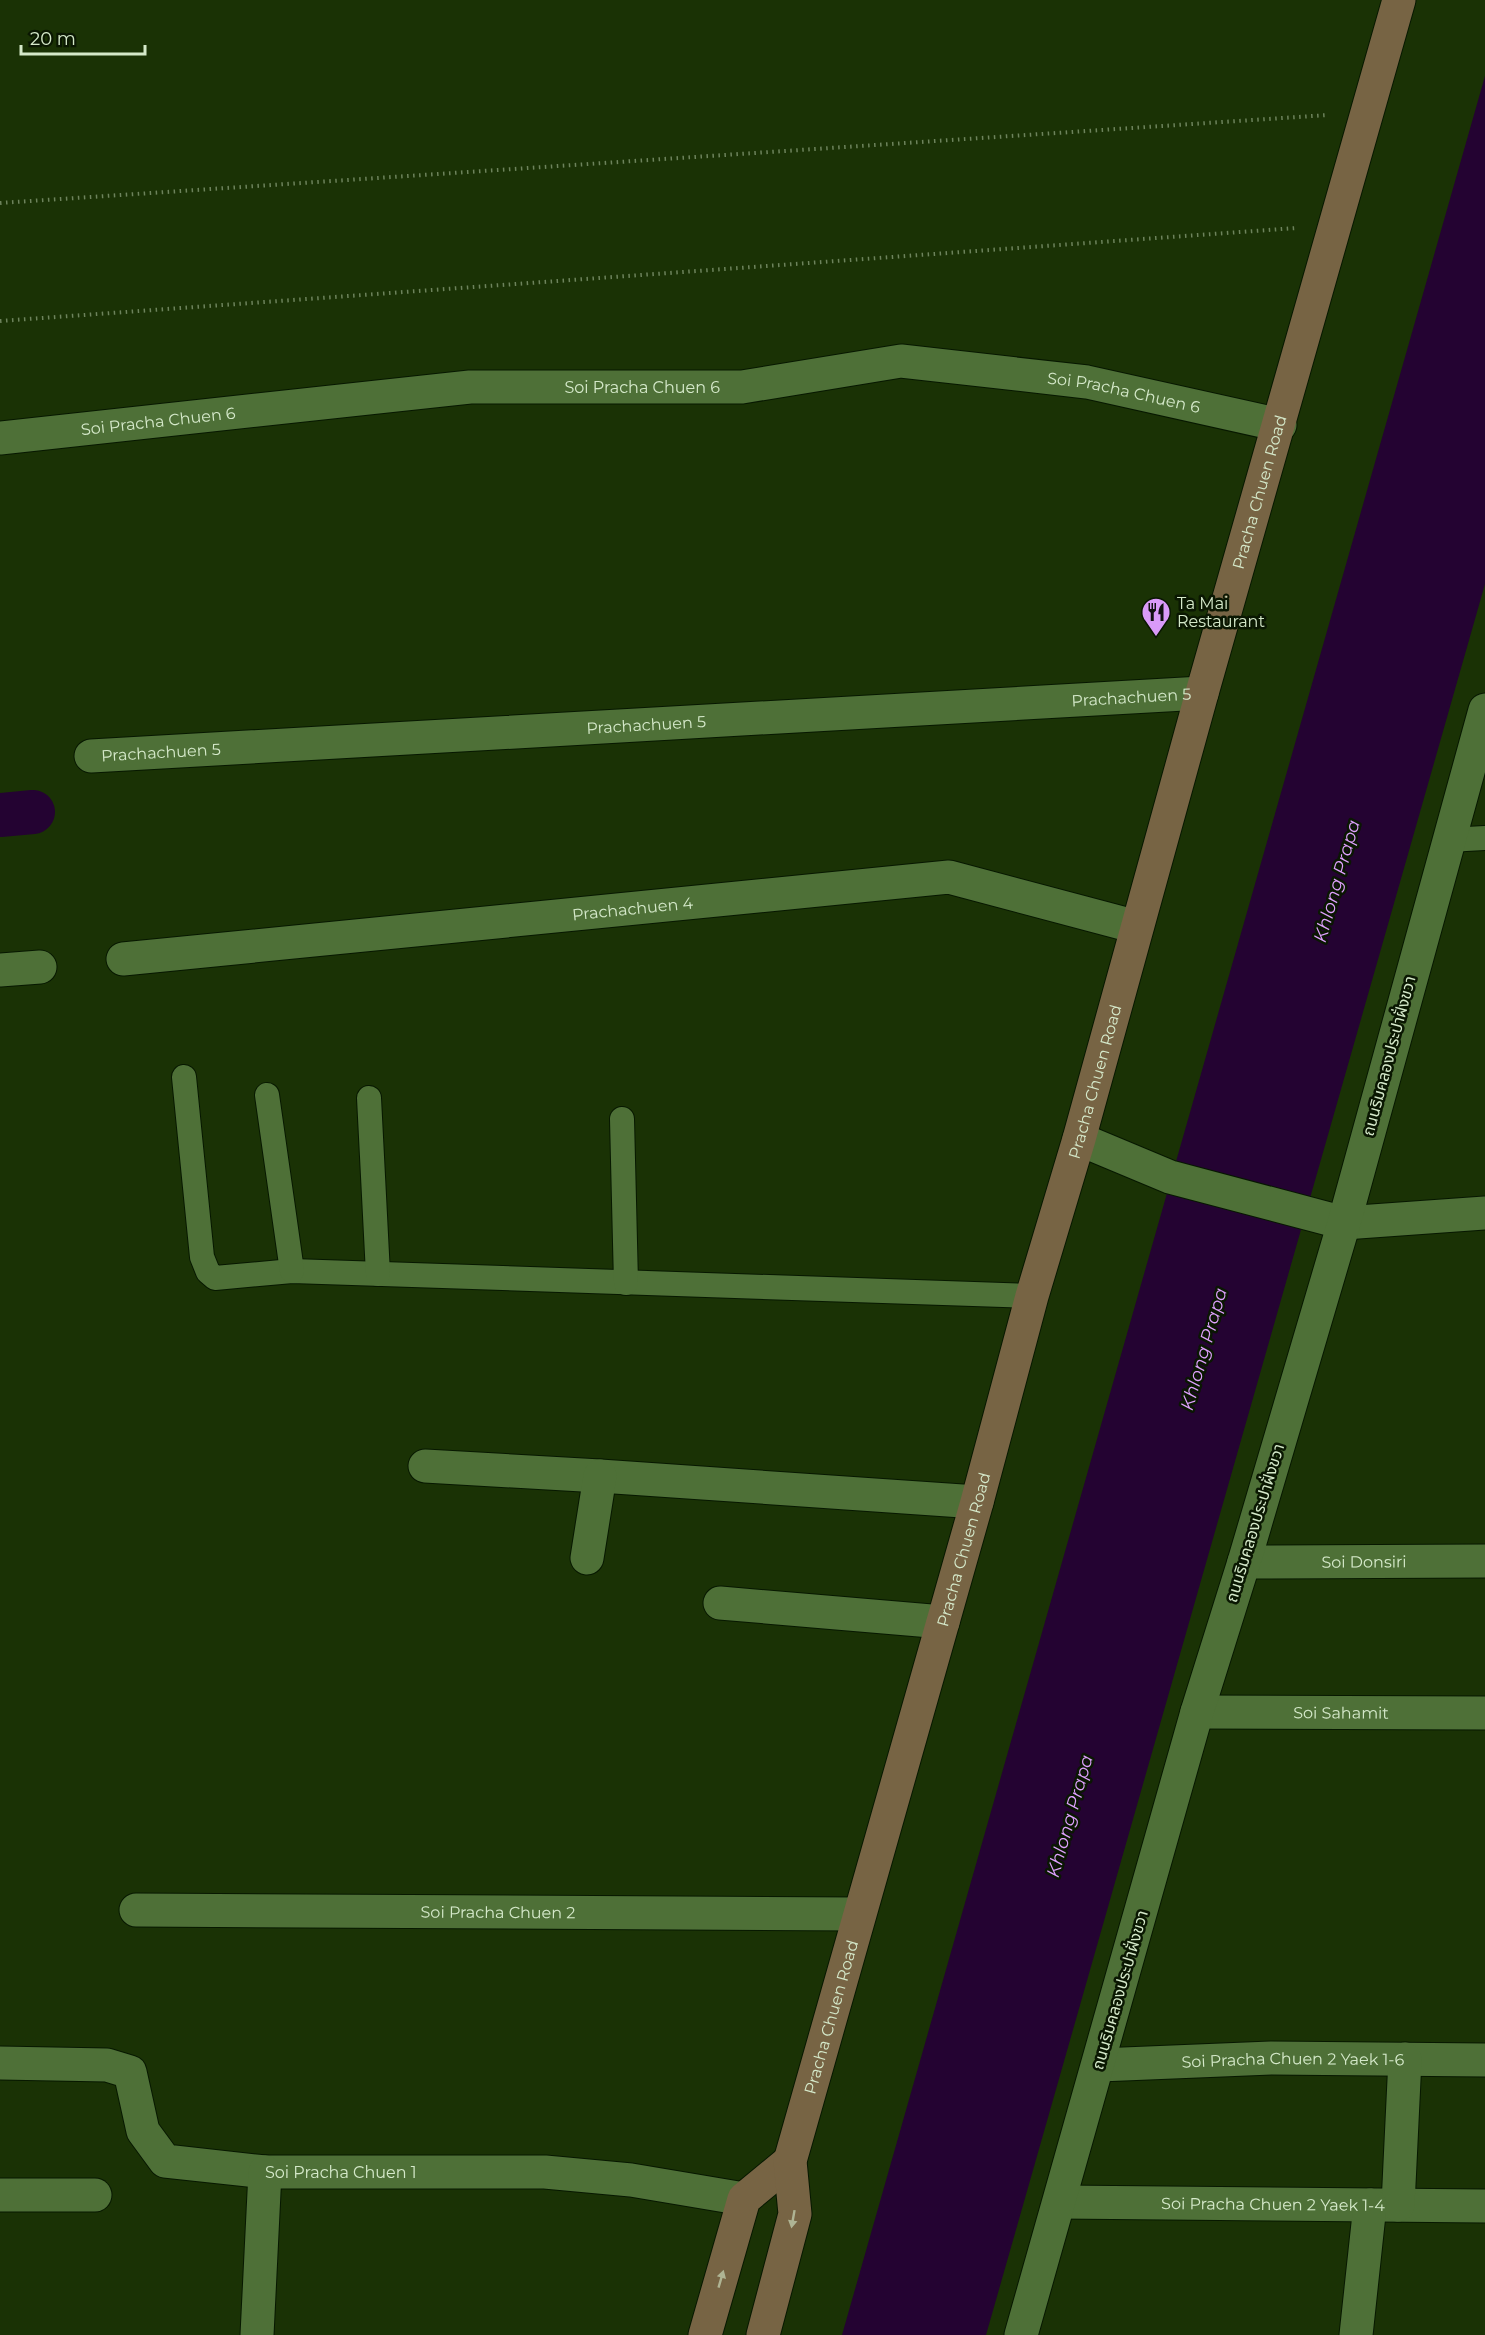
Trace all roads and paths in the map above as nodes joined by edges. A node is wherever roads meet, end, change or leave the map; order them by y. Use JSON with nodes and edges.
{"nodes":[{"id":1,"x":1400,"y":0,"type":"edge"},
{"id":2,"x":1368,"y":112,"type":"junction"},
{"id":3,"x":0,"y":202,"type":"edge"},
{"id":4,"x":1336,"y":225,"type":"junction"},
{"id":5,"x":0,"y":321,"type":"edge"},
{"id":6,"x":1280,"y":425,"type":"junction"},
{"id":7,"x":0,"y":438,"type":"edge"},
{"id":8,"x":1202,"y":693,"type":"junction"},
{"id":9,"x":1485,"y":710,"type":"edge"},
{"id":10,"x":91,"y":756,"type":"dead end"},
{"id":11,"x":1485,"y":838,"type":"edge"},
{"id":12,"x":1448,"y":840,"type":"junction"},
{"id":13,"x":1137,"y":927,"type":"junction"},
{"id":14,"x":123,"y":959,"type":"dead end"},
{"id":15,"x":40,"y":967,"type":"dead end"},
{"id":16,"x":0,"y":970,"type":"edge"},
{"id":17,"x":184,"y":1077,"type":"dead end"},
{"id":18,"x":267,"y":1095,"type":"dead end"},
{"id":19,"x":369,"y":1098,"type":"dead end"},
{"id":20,"x":622,"y":1119,"type":"dead end"},
{"id":21,"x":1079,"y":1139,"type":"junction"},
{"id":22,"x":1485,"y":1213,"type":"edge"},
{"id":23,"x":1344,"y":1223,"type":"junction"},
{"id":24,"x":292,"y":1271,"type":"junction"},
{"id":25,"x":378,"y":1274,"type":"junction"},
{"id":26,"x":626,"y":1283,"type":"junction"},
{"id":27,"x":1032,"y":1296,"type":"junction"},
{"id":28,"x":424,"y":1466,"type":"dead end"},
{"id":29,"x":600,"y":1476,"type":"junction"},
{"id":30,"x":977,"y":1502,"type":"junction"},
{"id":31,"x":587,"y":1558,"type":"dead end"},
{"id":32,"x":1485,"y":1561,"type":"edge"},
{"id":33,"x":1244,"y":1562,"type":"junction"},
{"id":34,"x":720,"y":1603,"type":"dead end"},
{"id":35,"x":943,"y":1622,"type":"junction"},
{"id":36,"x":1197,"y":1712,"type":"junction"},
{"id":37,"x":1485,"y":1713,"type":"edge"},
{"id":38,"x":136,"y":1910,"type":"dead end"},
{"id":39,"x":859,"y":1914,"type":"junction"},
{"id":40,"x":1406,"y":2059,"type":"junction"},
{"id":41,"x":1485,"y":2060,"type":"edge"},
{"id":42,"x":0,"y":2063,"type":"edge"},
{"id":43,"x":1099,"y":2065,"type":"junction"},
{"id":44,"x":790,"y":2161,"type":"junction"},
{"id":45,"x":265,"y":2172,"type":"junction"},
{"id":46,"x":0,"y":2195,"type":"edge"},
{"id":47,"x":95,"y":2195,"type":"dead end"},
{"id":48,"x":744,"y":2199,"type":"junction"},
{"id":49,"x":1060,"y":2202,"type":"junction"},
{"id":50,"x":1384,"y":2205,"type":"junction"},
{"id":51,"x":1485,"y":2206,"type":"edge"},
{"id":52,"x":257,"y":2335,"type":"edge"},
{"id":53,"x":705,"y":2335,"type":"edge"},
{"id":54,"x":763,"y":2335,"type":"edge"},
{"id":55,"x":1021,"y":2335,"type":"edge"},
{"id":56,"x":1356,"y":2335,"type":"edge"}],
"edges":[{"from":1,"to":2,"type":"main road","name":"Pracha Chuen Road"},
{"from":2,"to":3,"type":"path"},
{"from":2,"to":4,"type":"main road","name":"Pracha Chuen Road"},
{"from":4,"to":5,"type":"path"},
{"from":4,"to":6,"type":"main road","name":"Pracha Chuen Road"},
{"from":6,"to":7,"type":"street","name":"Soi Pracha Chuen 6"},
{"from":6,"to":8,"type":"main road","name":"Pracha Chuen Road"},
{"from":8,"to":10,"type":"street","name":"Prachachuen 5"},
{"from":8,"to":13,"type":"main road","name":"Pracha Chuen Road"},
{"from":9,"to":12,"type":"street","name":"ถนนริมคลองประปาฝั่งขวา"},
{"from":11,"to":12,"type":"lane"},
{"from":12,"to":23,"type":"street","name":"ถนนริมคลองประปาฝั่งขวา"},
{"from":13,"to":14,"type":"street","name":"Prachachuen 4"},
{"from":13,"to":21,"type":"main road","name":"Pracha Chuen Road"},
{"from":15,"to":16,"type":"street"},
{"from":17,"to":24,"type":"lane"},
{"from":18,"to":24,"type":"lane"},
{"from":19,"to":25,"type":"lane"},
{"from":20,"to":26,"type":"lane"},
{"from":21,"to":23,"type":"street"},
{"from":21,"to":27,"type":"main road","name":"Pracha Chuen Road"},
{"from":22,"to":23,"type":"street"},
{"from":23,"to":33,"type":"street","name":"ถนนริมคลองประปาฝั่งขวา"},
{"from":24,"to":25,"type":"lane"},
{"from":25,"to":26,"type":"lane"},
{"from":26,"to":27,"type":"lane"},
{"from":27,"to":30,"type":"main road","name":"Pracha Chuen Road"},
{"from":28,"to":29,"type":"street"},
{"from":29,"to":30,"type":"street"},
{"from":29,"to":31,"type":"street"},
{"from":30,"to":35,"type":"main road","name":"Pracha Chuen Road"},
{"from":32,"to":33,"type":"street","name":"Soi Donsiri"},
{"from":33,"to":36,"type":"street","name":"ถนนริมคลองประปาฝั่งขวา"},
{"from":34,"to":35,"type":"street"},
{"from":35,"to":39,"type":"main road","name":"Pracha Chuen Road"},
{"from":36,"to":37,"type":"street","name":"Soi Sahamit"},
{"from":36,"to":43,"type":"street","name":"ถนนริมคลองประปาฝั่งขวา"},
{"from":38,"to":39,"type":"street","name":"Soi Pracha Chuen 2"},
{"from":39,"to":44,"type":"main road","name":"Pracha Chuen Road"},
{"from":40,"to":41,"type":"street","name":"Soi Pracha Chuen 2 Yaek 1-6"},
{"from":40,"to":43,"type":"street","name":"Soi Pracha Chuen 2 Yaek 1-6"},
{"from":40,"to":50,"type":"street"},
{"from":42,"to":45,"type":"street","name":"Soi Pracha Chuen 1"},
{"from":43,"to":49,"type":"street","name":"ถนนริมคลองประปาฝั่งขวา"},
{"from":44,"to":48,"type":"main road"},
{"from":44,"to":54,"type":"main road","name":"Pracha Chuen Road","one_way":true},
{"from":45,"to":48,"type":"street","name":"Soi Pracha Chuen 1"},
{"from":45,"to":52,"type":"street"},
{"from":46,"to":47,"type":"street"},
{"from":53,"to":48,"type":"main road","one_way":true},
{"from":49,"to":50,"type":"street","name":"Soi Pracha Chuen 2 Yaek 1-4"},
{"from":49,"to":55,"type":"street","name":"ถนนริมคลองประปาฝั่งขวา"},
{"from":50,"to":51,"type":"street","name":"Soi Pracha Chuen 2 Yaek 1-4"},
{"from":50,"to":56,"type":"street"}]}
